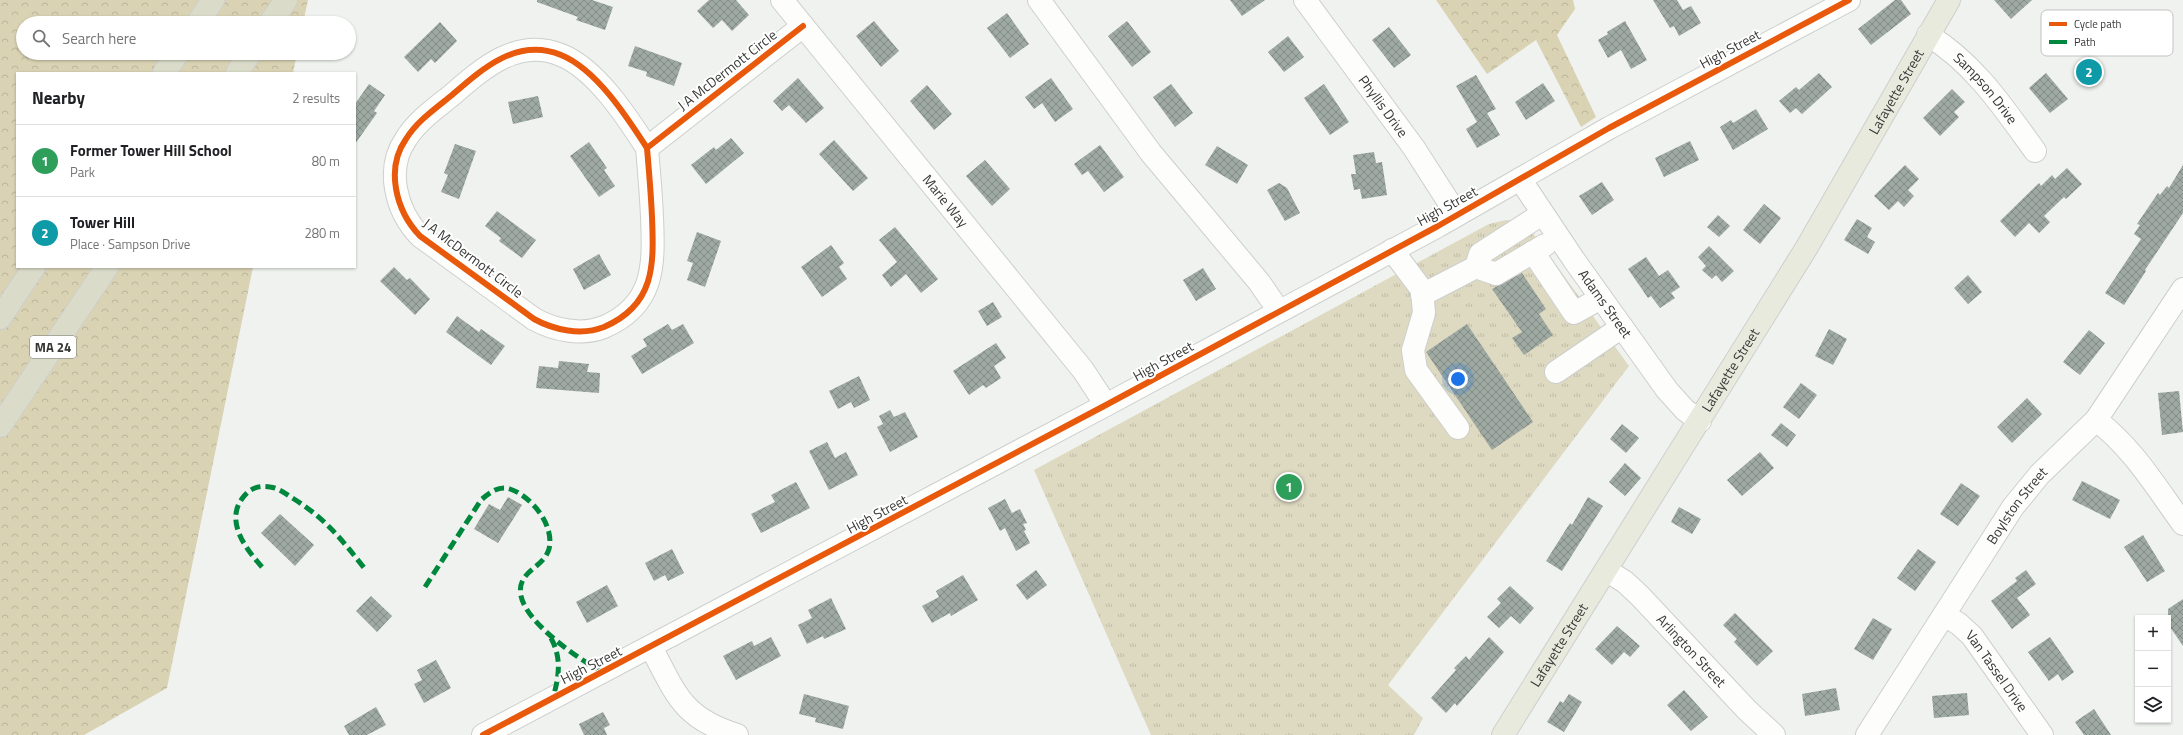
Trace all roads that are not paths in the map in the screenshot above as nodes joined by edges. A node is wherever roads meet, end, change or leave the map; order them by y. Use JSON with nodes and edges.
{"nodes":[{"id":1,"x":213,"y":0,"type":"edge"},
{"id":2,"x":286,"y":0,"type":"edge"},
{"id":3,"x":782,"y":0,"type":"edge"},
{"id":4,"x":1040,"y":0,"type":"edge"},
{"id":5,"x":1305,"y":0,"type":"edge"},
{"id":6,"x":1849,"y":0,"type":"edge"},
{"id":7,"x":1949,"y":0,"type":"edge"},
{"id":8,"x":203,"y":16,"type":"edge"},
{"id":9,"x":275,"y":16,"type":"edge"},
{"id":10,"x":802,"y":26,"type":"junction"},
{"id":11,"x":1928,"y":35,"type":"junction"},
{"id":12,"x":173,"y":60,"type":"edge"},
{"id":13,"x":245,"y":60,"type":"edge"},
{"id":14,"x":165,"y":72,"type":"edge"},
{"id":15,"x":238,"y":72,"type":"edge"},
{"id":16,"x":646,"y":148,"type":"junction"},
{"id":17,"x":2034,"y":151,"type":"dead end"},
{"id":18,"x":1520,"y":179,"type":"junction"},
{"id":19,"x":1542,"y":214,"type":"junction"},
{"id":20,"x":1457,"y":215,"type":"junction"},
{"id":21,"x":1558,"y":237,"type":"junction"},
{"id":22,"x":1392,"y":250,"type":"junction"},
{"id":23,"x":1533,"y":252,"type":"junction"},
{"id":24,"x":33,"y":268,"type":"edge"},
{"id":25,"x":106,"y":268,"type":"edge"},
{"id":26,"x":1476,"y":268,"type":"junction"},
{"id":27,"x":2183,"y":289,"type":"edge"},
{"id":28,"x":1422,"y":295,"type":"junction"},
{"id":29,"x":1601,"y":298,"type":"junction"},
{"id":30,"x":1279,"y":311,"type":"junction"},
{"id":31,"x":0,"y":318,"type":"edge"},
{"id":32,"x":1622,"y":326,"type":"junction"},
{"id":33,"x":1556,"y":372,"type":"dead end"},
{"id":34,"x":1106,"y":405,"type":"junction"},
{"id":35,"x":2096,"y":420,"type":"junction"},
{"id":36,"x":1700,"y":421,"type":"junction"},
{"id":37,"x":0,"y":426,"type":"edge"},
{"id":38,"x":1458,"y":428,"type":"dead end"},
{"id":39,"x":2183,"y":524,"type":"edge"},
{"id":40,"x":1606,"y":570,"type":"junction"},
{"id":41,"x":1944,"y":615,"type":"junction"},
{"id":42,"x":650,"y":647,"type":"junction"},
{"id":43,"x":483,"y":735,"type":"edge"},
{"id":44,"x":737,"y":735,"type":"edge"},
{"id":45,"x":1503,"y":735,"type":"edge"},
{"id":46,"x":1774,"y":735,"type":"edge"},
{"id":47,"x":1867,"y":735,"type":"edge"},
{"id":48,"x":2042,"y":735,"type":"edge"}],
"edges":[{"from":1,"to":8,"type":"highway"},
{"from":2,"to":9,"type":"highway"},
{"from":3,"to":10,"type":"street","name":"Marie Way"},
{"from":4,"to":30,"type":"street"},
{"from":5,"to":20,"type":"street","name":"Phyllis Drive"},
{"from":6,"to":18,"type":"street","name":"High Street"},
{"from":7,"to":11,"type":"main road","name":"Lafayette Street"},
{"from":10,"to":16,"type":"street","name":"J A McDermott Circle"},
{"from":10,"to":34,"type":"street","name":"Marie Way"},
{"from":11,"to":17,"type":"street","name":"Sampson Drive"},
{"from":11,"to":36,"type":"main road","name":"Lafayette Street"},
{"from":12,"to":14,"type":"highway"},
{"from":13,"to":15,"type":"highway"},
{"from":16,"to":16,"type":"street","name":"J A McDermott Circle"},
{"from":18,"to":19,"type":"street","name":"Adams Street"},
{"from":18,"to":20,"type":"street","name":"High Street"},
{"from":19,"to":21,"type":"street","name":"Adams Street"},
{"from":19,"to":26,"type":"street"},
{"from":20,"to":22,"type":"street","name":"High Street"},
{"from":21,"to":23,"type":"street"},
{"from":21,"to":29,"type":"street","name":"Adams Street"},
{"from":22,"to":28,"type":"street"},
{"from":22,"to":30,"type":"street","name":"High Street"},
{"from":23,"to":26,"type":"street"},
{"from":23,"to":29,"type":"street"},
{"from":24,"to":31,"type":"highway"},
{"from":25,"to":37,"type":"highway","number":"MA 24"},
{"from":26,"to":28,"type":"street"},
{"from":27,"to":35,"type":"street","name":"Boylston Street"},
{"from":28,"to":38,"type":"street"},
{"from":29,"to":32,"type":"street","name":"Adams Street"},
{"from":30,"to":34,"type":"street","name":"High Street"},
{"from":32,"to":33,"type":"street"},
{"from":32,"to":36,"type":"street","name":"Adams Street"},
{"from":34,"to":42,"type":"street","name":"High Street"},
{"from":35,"to":39,"type":"street"},
{"from":35,"to":41,"type":"street","name":"Boylston Street"},
{"from":36,"to":40,"type":"main road","name":"Lafayette Street"},
{"from":40,"to":45,"type":"main road","name":"Lafayette Street"},
{"from":40,"to":46,"type":"street","name":"Arlington Street"},
{"from":41,"to":47,"type":"street","name":"Boylston Street"},
{"from":41,"to":48,"type":"street","name":"Van Tassel Drive"},
{"from":42,"to":43,"type":"street","name":"High Street"},
{"from":42,"to":44,"type":"street"}]}
